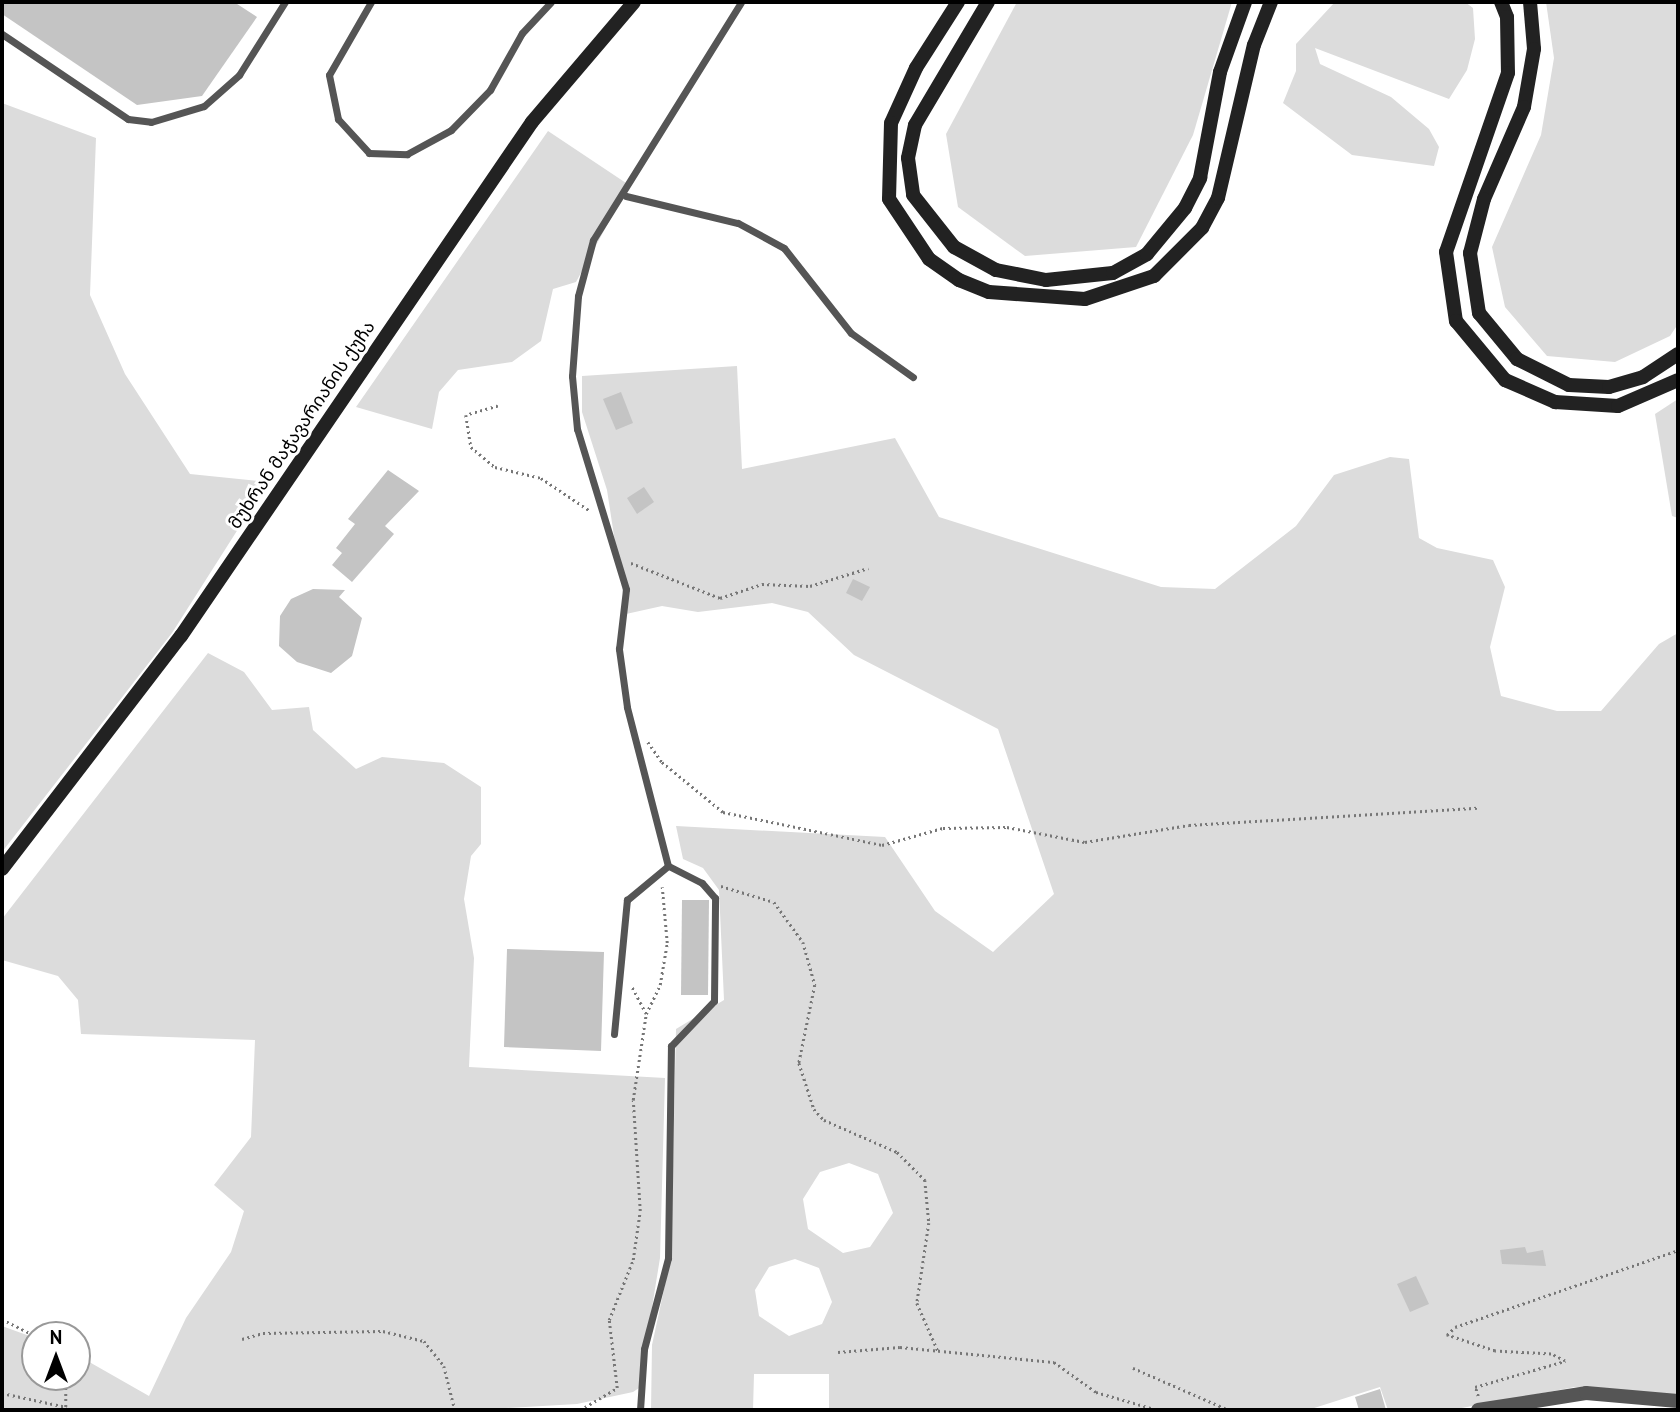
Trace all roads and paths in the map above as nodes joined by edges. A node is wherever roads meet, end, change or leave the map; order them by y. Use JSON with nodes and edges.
{"nodes":[{"id":1,"x":285,"y":2,"type":"edge"},
{"id":2,"x":371,"y":2,"type":"edge"},
{"id":3,"x":551,"y":2,"type":"edge"},
{"id":4,"x":634,"y":2,"type":"edge"},
{"id":5,"x":741,"y":2,"type":"edge"},
{"id":6,"x":958,"y":2,"type":"edge"},
{"id":7,"x":988,"y":2,"type":"edge"},
{"id":8,"x":1245,"y":2,"type":"edge"},
{"id":9,"x":1271,"y":2,"type":"edge"},
{"id":10,"x":1501,"y":2,"type":"edge"},
{"id":11,"x":1530,"y":2,"type":"edge"},
{"id":12,"x":2,"y":34,"type":"edge"},
{"id":13,"x":626,"y":196,"type":"junction"},
{"id":14,"x":1678,"y":354,"type":"edge"},
{"id":15,"x":913,"y":377,"type":"dead end"},
{"id":16,"x":1678,"y":380,"type":"edge"},
{"id":17,"x":498,"y":406,"type":"dead end"},
{"id":18,"x":607,"y":529,"type":"junction"},
{"id":19,"x":618,"y":558,"type":"junction"},
{"id":20,"x":868,"y":568,"type":"dead end"},
{"id":21,"x":641,"y":729,"type":"dead end"},
{"id":22,"x":1478,"y":808,"type":"dead end"},
{"id":23,"x":2,"y":869,"type":"edge"},
{"id":24,"x":665,"y":869,"type":"junction"},
{"id":25,"x":711,"y":890,"type":"junction"},
{"id":26,"x":624,"y":974,"type":"junction"},
{"id":27,"x":646,"y":1014,"type":"junction"},
{"id":28,"x":614,"y":1034,"type":"dead end"},
{"id":29,"x":1678,"y":1250,"type":"edge"},
{"id":30,"x":2,"y":1318,"type":"edge"},
{"id":31,"x":21,"y":1328,"type":"edge"},
{"id":32,"x":242,"y":1339,"type":"dead end"},
{"id":33,"x":938,"y":1351,"type":"junction"},
{"id":34,"x":838,"y":1352,"type":"dead end"},
{"id":35,"x":1133,"y":1368,"type":"dead end"},
{"id":36,"x":66,"y":1391,"type":"edge"},
{"id":37,"x":2,"y":1392,"type":"edge"},
{"id":38,"x":1678,"y":1401,"type":"edge"},
{"id":39,"x":66,"y":1409,"type":"edge"},
{"id":40,"x":455,"y":1410,"type":"edge"},
{"id":41,"x":580,"y":1410,"type":"edge"},
{"id":42,"x":640,"y":1410,"type":"edge"},
{"id":43,"x":1157,"y":1410,"type":"edge"},
{"id":44,"x":1229,"y":1410,"type":"edge"},
{"id":45,"x":1480,"y":1410,"type":"edge"}],
"edges":[{"from":1,"to":12,"type":"lane"},
{"from":2,"to":3,"type":"lane"},
{"from":4,"to":23,"type":"main road","name":"მუხრან მაჭავარიანის ქუჩა"},
{"from":5,"to":13,"type":"lane"},
{"from":6,"to":9,"type":"main road"},
{"from":7,"to":8,"type":"main road"},
{"from":10,"to":16,"type":"main road"},
{"from":11,"to":14,"type":"main road"},
{"from":13,"to":15,"type":"lane"},
{"from":13,"to":18,"type":"lane"},
{"from":17,"to":18,"type":"path"},
{"from":18,"to":19,"type":"lane"},
{"from":19,"to":20,"type":"path"},
{"from":19,"to":24,"type":"lane"},
{"from":21,"to":22,"type":"path"},
{"from":24,"to":25,"type":"lane"},
{"from":24,"to":26,"type":"lane"},
{"from":24,"to":27,"type":"path"},
{"from":25,"to":33,"type":"path"},
{"from":25,"to":42,"type":"lane"},
{"from":26,"to":27,"type":"path"},
{"from":26,"to":28,"type":"lane"},
{"from":27,"to":41,"type":"path"},
{"from":29,"to":45,"type":"path"},
{"from":30,"to":31,"type":"path"},
{"from":32,"to":40,"type":"path"},
{"from":33,"to":34,"type":"path"},
{"from":33,"to":43,"type":"path"},
{"from":35,"to":44,"type":"path"},
{"from":36,"to":39,"type":"path"},
{"from":37,"to":39,"type":"path"},
{"from":38,"to":45,"type":"street"}]}
